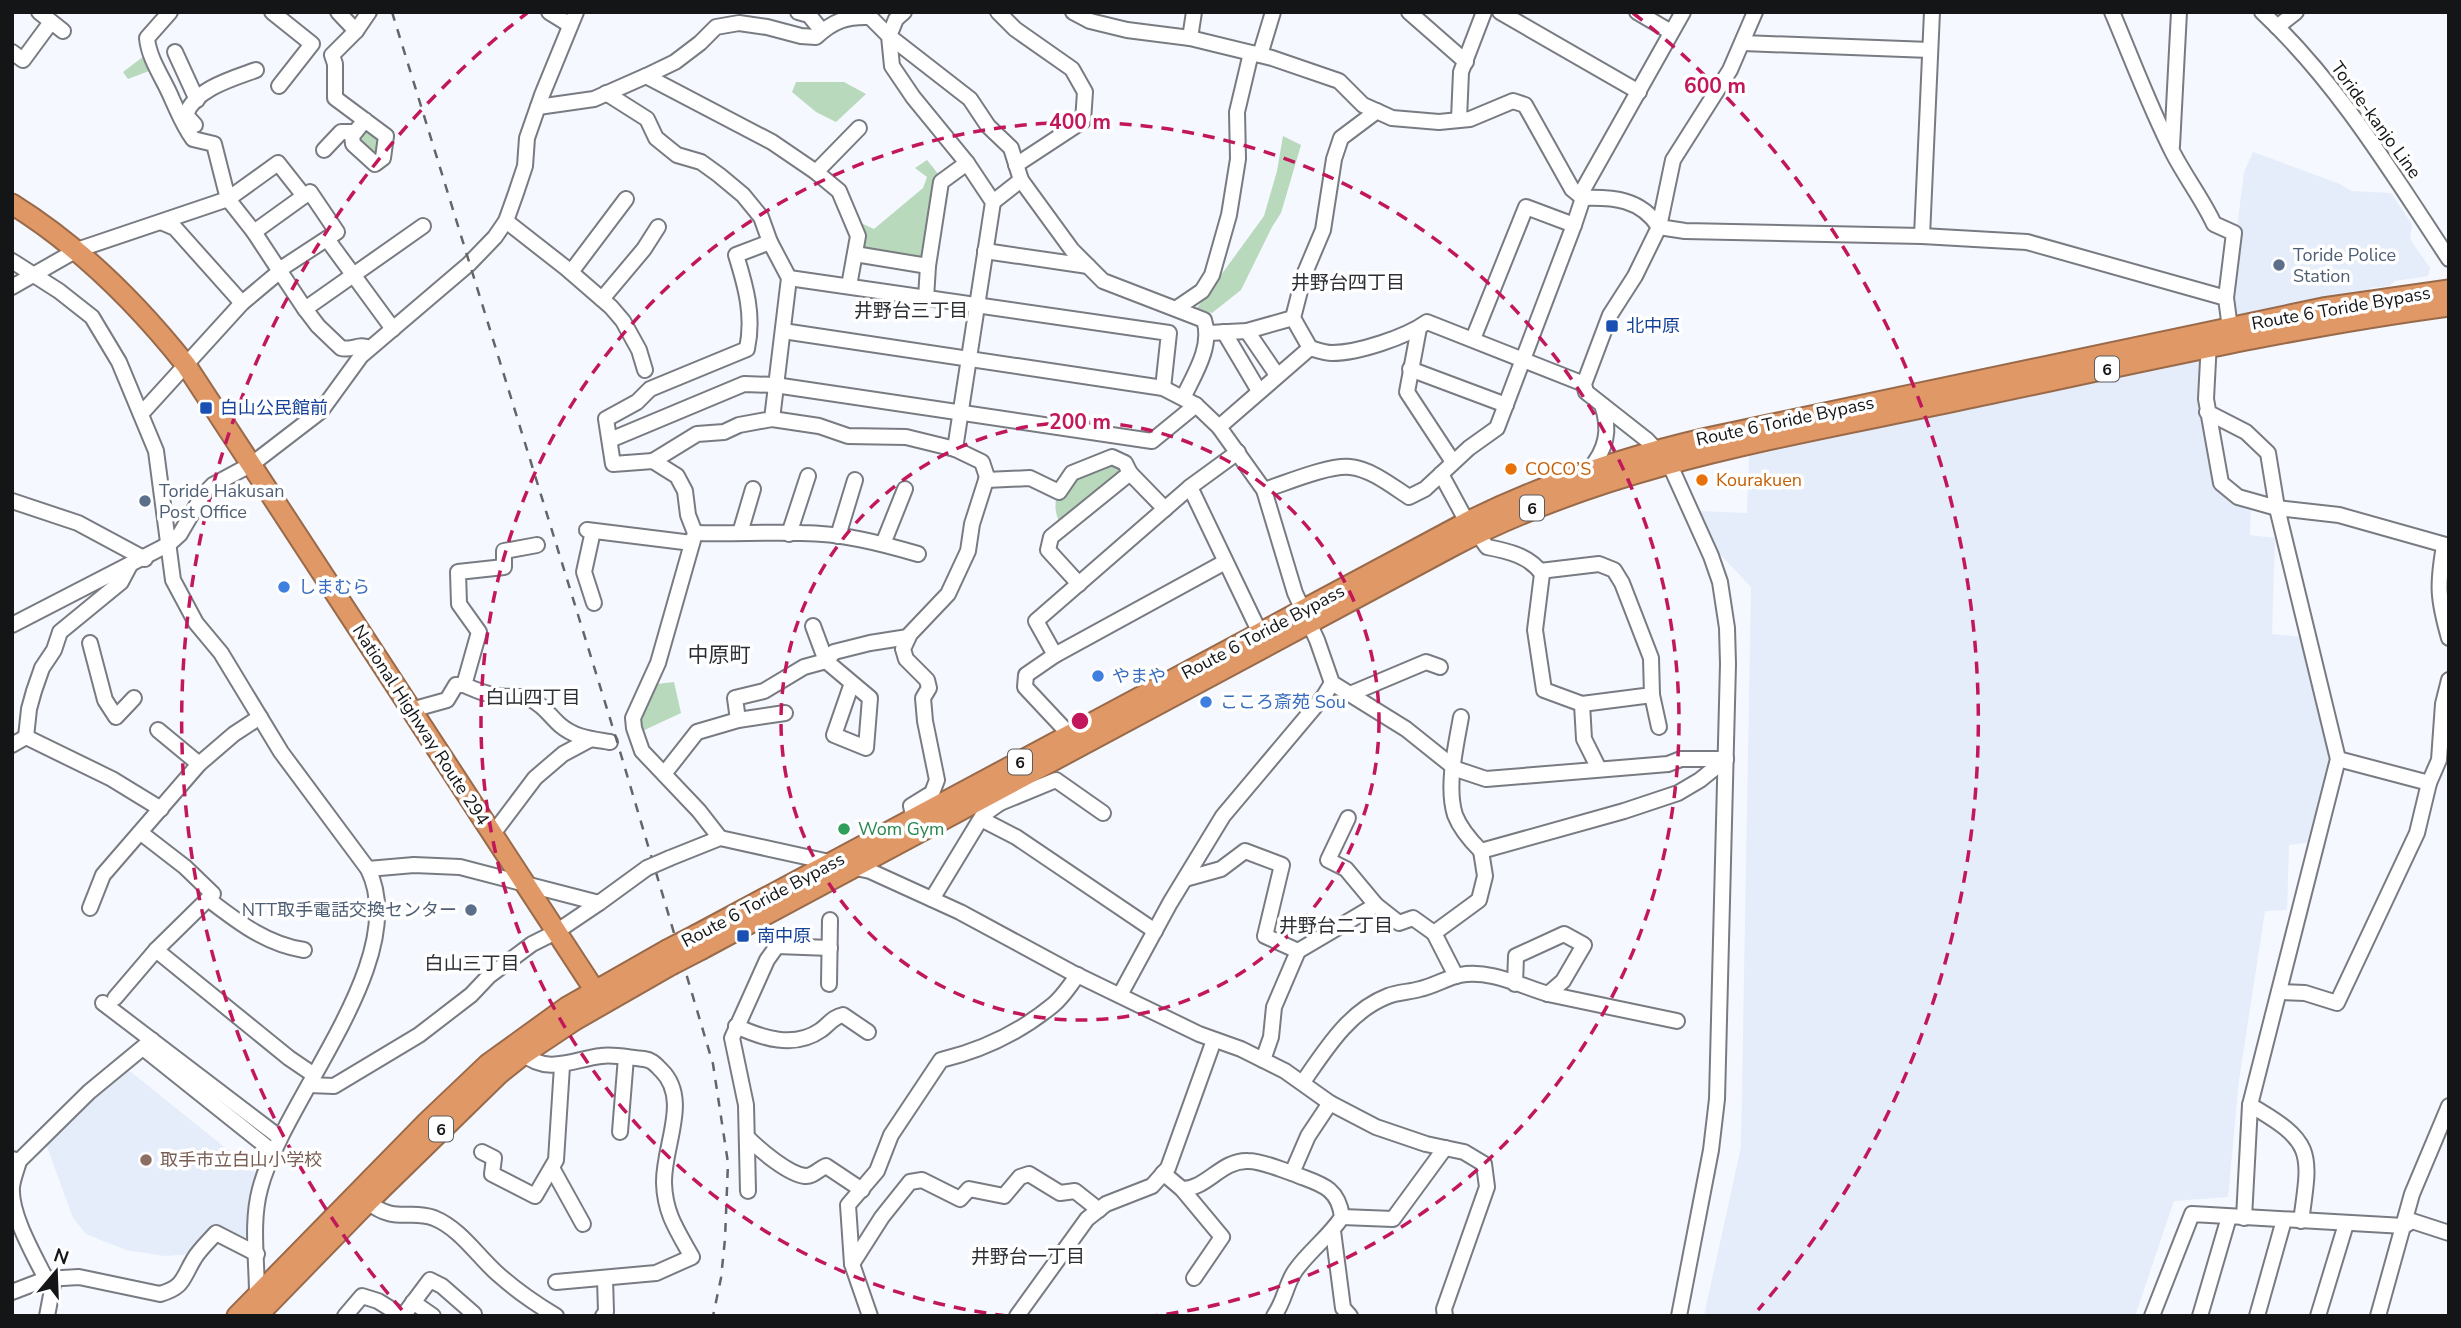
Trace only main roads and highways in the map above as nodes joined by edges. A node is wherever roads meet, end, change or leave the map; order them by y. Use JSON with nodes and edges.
{"nodes":[{"id":1,"x":12,"y":204,"type":"edge"},
{"id":2,"x":2449,"y":290,"type":"edge"},
{"id":3,"x":2449,"y":306,"type":"edge"},
{"id":4,"x":2209,"y":340,"type":"junction"},
{"id":5,"x":1662,"y":457,"type":"junction"},
{"id":6,"x":1472,"y":528,"type":"junction"},
{"id":7,"x":1306,"y":616,"type":"junction"},
{"id":8,"x":700,"y":941,"type":"junction"},
{"id":9,"x":599,"y":996,"type":"junction"},
{"id":10,"x":237,"y":1316,"type":"edge"},
{"id":11,"x":257,"y":1316,"type":"edge"}],
"edges":[{"from":1,"to":9,"type":"highway","name":"National Highway Route 294"},
{"from":2,"to":4,"type":"highway","name":"Route 6 Toride Bypass","number":"6"},
{"from":3,"to":4,"type":"highway","name":"Route 6 Toride Bypass","number":"6"},
{"from":4,"to":5,"type":"highway","name":"Route 6 Toride Bypass","number":"6"},
{"from":5,"to":6,"type":"highway","name":"Route 6 Toride Bypass","number":"6"},
{"from":5,"to":6,"type":"highway","name":"Route 6 Toride Bypass","number":"6"},
{"from":6,"to":7,"type":"highway","name":"Route 6 Toride Bypass","number":"6"},
{"from":7,"to":8,"type":"highway","name":"Route 6 Toride Bypass","number":"6"},
{"from":7,"to":8,"type":"highway","name":"Route 6 Toride Bypass","number":"6"},
{"from":8,"to":9,"type":"highway","name":"Route 6 Toride Bypass","number":"6","bridge":true},
{"from":9,"to":10,"type":"highway","name":"Route 6 Toride Bypass","number":"6"},
{"from":9,"to":11,"type":"highway","name":"Route 6 Toride Bypass","number":"6"}]}
